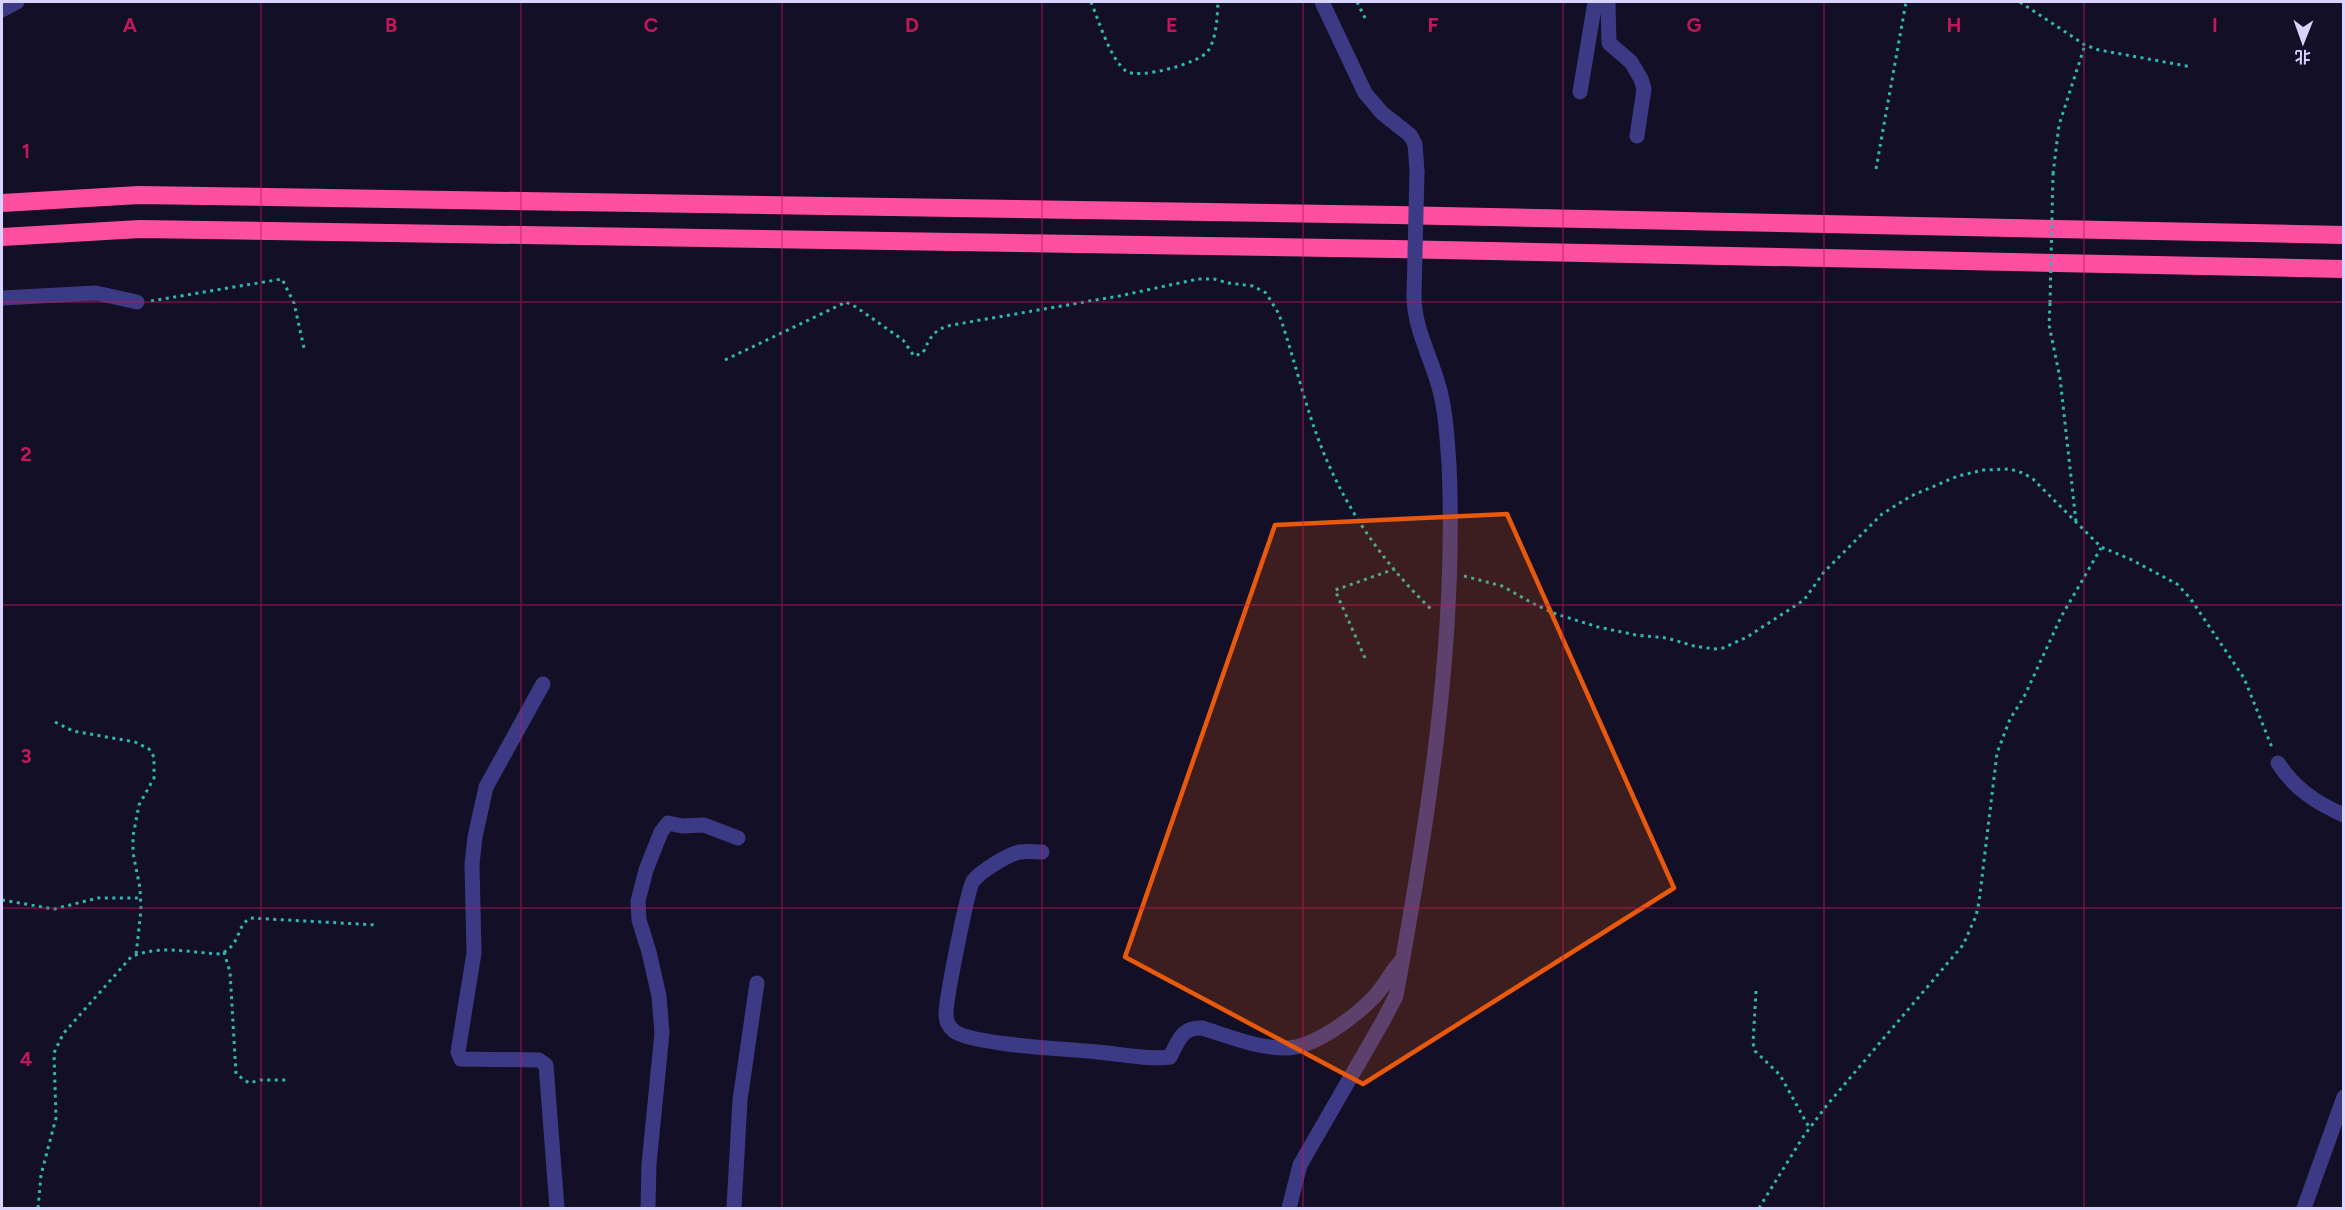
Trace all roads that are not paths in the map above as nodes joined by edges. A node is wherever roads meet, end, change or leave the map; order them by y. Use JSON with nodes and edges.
{"nodes":[{"id":1,"x":17,"y":2,"type":"edge"},
{"id":2,"x":1322,"y":2,"type":"edge"},
{"id":3,"x":1595,"y":2,"type":"edge"},
{"id":4,"x":1608,"y":2,"type":"edge"},
{"id":5,"x":2,"y":10,"type":"edge"},
{"id":6,"x":1580,"y":92,"type":"dead end"},
{"id":7,"x":1637,"y":136,"type":"dead end"},
{"id":8,"x":2,"y":203,"type":"edge"},
{"id":9,"x":2343,"y":235,"type":"edge"},
{"id":10,"x":2,"y":237,"type":"edge"},
{"id":11,"x":2343,"y":269,"type":"edge"},
{"id":12,"x":2,"y":298,"type":"edge"},
{"id":13,"x":137,"y":302,"type":"road end"},
{"id":14,"x":543,"y":684,"type":"dead end"},
{"id":15,"x":2278,"y":763,"type":"road end"},
{"id":16,"x":2343,"y":815,"type":"edge"},
{"id":17,"x":738,"y":838,"type":"dead end"},
{"id":18,"x":1042,"y":852,"type":"dead end"},
{"id":19,"x":1402,"y":960,"type":"junction"},
{"id":20,"x":757,"y":983,"type":"dead end"},
{"id":21,"x":2343,"y":1097,"type":"edge"},
{"id":22,"x":557,"y":1209,"type":"edge"},
{"id":23,"x":648,"y":1209,"type":"edge"},
{"id":24,"x":734,"y":1209,"type":"edge"},
{"id":25,"x":1290,"y":1209,"type":"edge"},
{"id":26,"x":2304,"y":1209,"type":"edge"}],
"edges":[{"from":1,"to":5,"type":"street"},
{"from":2,"to":19,"type":"street","bridge":true},
{"from":3,"to":6,"type":"street"},
{"from":4,"to":7,"type":"street"},
{"from":8,"to":9,"type":"highway"},
{"from":10,"to":11,"type":"highway"},
{"from":12,"to":13,"type":"street"},
{"from":14,"to":22,"type":"street"},
{"from":15,"to":16,"type":"street"},
{"from":17,"to":23,"type":"street"},
{"from":18,"to":19,"type":"street"},
{"from":19,"to":25,"type":"street"},
{"from":20,"to":24,"type":"street"},
{"from":21,"to":26,"type":"street"}]}
